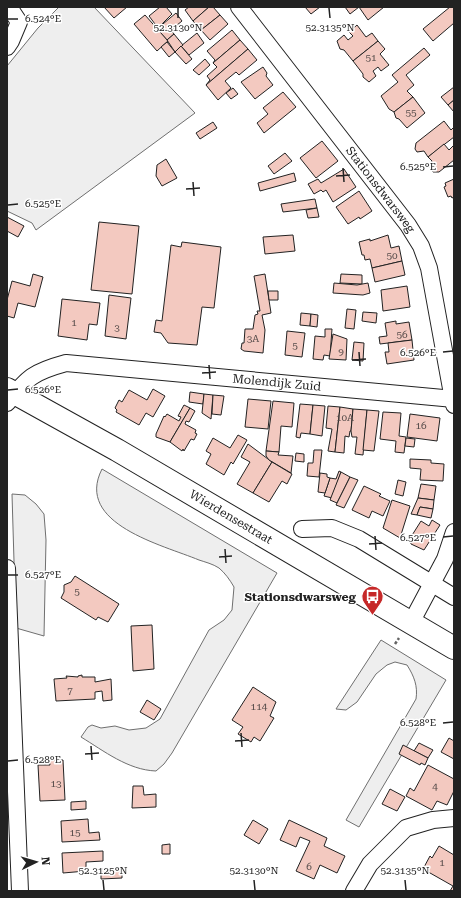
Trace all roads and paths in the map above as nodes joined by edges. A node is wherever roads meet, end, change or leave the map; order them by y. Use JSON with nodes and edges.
{"nodes":[{"id":1,"x":9,"y":7,"type":"edge"},
{"id":2,"x":239,"y":7,"type":"edge"},
{"id":3,"x":7,"y":47,"type":"edge"},
{"id":4,"x":10,"y":395,"type":"edge"},
{"id":5,"x":454,"y":399,"type":"edge"},
{"id":6,"x":454,"y":405,"type":"edge"},
{"id":7,"x":302,"y":529,"type":"dead end"},
{"id":8,"x":454,"y":532,"type":"edge"},
{"id":9,"x":7,"y":568,"type":"edge"},
{"id":10,"x":432,"y":585,"type":"junction"},
{"id":11,"x":454,"y":597,"type":"edge"},
{"id":12,"x":412,"y":621,"type":"junction"},
{"id":13,"x":454,"y":648,"type":"edge"},
{"id":14,"x":454,"y":818,"type":"edge"},
{"id":15,"x":20,"y":891,"type":"edge"},
{"id":16,"x":354,"y":891,"type":"edge"}],
"edges":[{"from":1,"to":3,"type":"street"},
{"from":2,"to":5,"type":"street","name":"Stationsdwarsweg"},
{"from":4,"to":5,"type":"street","name":"Molendijk Zuid"},
{"from":4,"to":12,"type":"main road","name":"Wierdensestraat"},
{"from":5,"to":6,"type":"street","name":"Stationsdwarsweg"},
{"from":7,"to":10,"type":"street"},
{"from":8,"to":10,"type":"street"},
{"from":9,"to":15,"type":"street"},
{"from":10,"to":11,"type":"street"},
{"from":10,"to":12,"type":"street"},
{"from":12,"to":13,"type":"main road","name":"Wierdensestraat"},
{"from":14,"to":16,"type":"street"}]}
